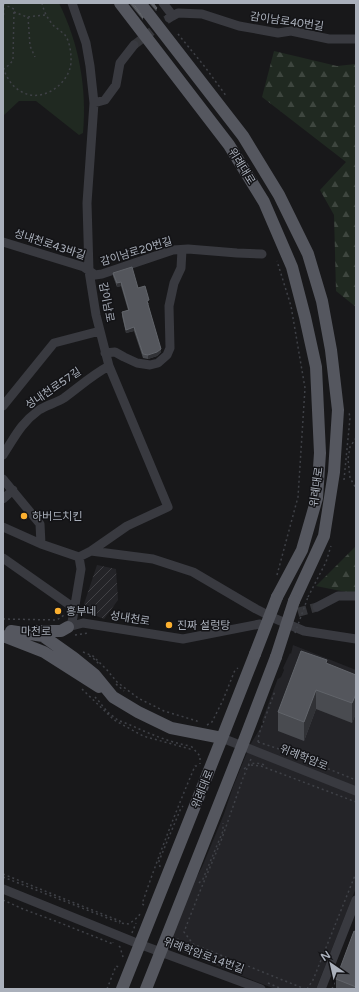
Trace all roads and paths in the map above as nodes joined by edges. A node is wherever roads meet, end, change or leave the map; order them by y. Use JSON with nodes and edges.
{"nodes":[{"id":1,"x":42,"y":3,"type":"edge"},
{"id":2,"x":72,"y":3,"type":"edge"},
{"id":3,"x":120,"y":3,"type":"edge"},
{"id":4,"x":140,"y":3,"type":"edge"},
{"id":5,"x":163,"y":3,"type":"edge"},
{"id":6,"x":3,"y":4,"type":"edge"},
{"id":7,"x":14,"y":12,"type":"junction"},
{"id":8,"x":46,"y":15,"type":"junction"},
{"id":9,"x":28,"y":17,"type":"junction"},
{"id":10,"x":3,"y":30,"type":"edge"},
{"id":11,"x":356,"y":39,"type":"edge"},
{"id":12,"x":134,"y":45,"type":"tunnel mouth"},
{"id":13,"x":35,"y":57,"type":"dead end"},
{"id":14,"x":3,"y":69,"type":"edge"},
{"id":15,"x":94,"y":103,"type":"junction"},
{"id":16,"x":3,"y":242,"type":"edge"},
{"id":17,"x":182,"y":250,"type":"junction"},
{"id":18,"x":262,"y":254,"type":"dead end"},
{"id":19,"x":278,"y":261,"type":"dead end"},
{"id":20,"x":89,"y":271,"type":"junction"},
{"id":21,"x":100,"y":331,"type":"junction"},
{"id":22,"x":106,"y":353,"type":"junction"},
{"id":23,"x":109,"y":366,"type":"junction"},
{"id":24,"x":3,"y":406,"type":"edge"},
{"id":25,"x":356,"y":438,"type":"edge"},
{"id":26,"x":3,"y":455,"type":"edge"},
{"id":27,"x":3,"y":479,"type":"edge"},
{"id":28,"x":356,"y":488,"type":"edge"},
{"id":29,"x":13,"y":490,"type":"junction"},
{"id":30,"x":3,"y":499,"type":"edge"},
{"id":31,"x":3,"y":527,"type":"edge"},
{"id":32,"x":41,"y":544,"type":"junction"},
{"id":33,"x":91,"y":551,"type":"junction"},
{"id":34,"x":79,"y":556,"type":"junction"},
{"id":35,"x":3,"y":558,"type":"edge"},
{"id":36,"x":277,"y":574,"type":"dead end"},
{"id":37,"x":356,"y":596,"type":"edge"},
{"id":38,"x":308,"y":597,"type":"dead end"},
{"id":39,"x":71,"y":606,"type":"junction"},
{"id":40,"x":317,"y":607,"type":"tunnel mouth"},
{"id":41,"x":3,"y":619,"type":"edge"},
{"id":42,"x":260,"y":624,"type":"dead end"},
{"id":43,"x":71,"y":631,"type":"junction"},
{"id":44,"x":92,"y":632,"type":"dead end"},
{"id":45,"x":6,"y":633,"type":"edge"},
{"id":46,"x":293,"y":638,"type":"dead end"},
{"id":47,"x":356,"y":639,"type":"edge"},
{"id":48,"x":238,"y":668,"type":"dead end"},
{"id":49,"x":106,"y":673,"type":"dead end"},
{"id":50,"x":114,"y":682,"type":"dead end"},
{"id":51,"x":125,"y":692,"type":"dead end"},
{"id":52,"x":213,"y":720,"type":"junction"},
{"id":53,"x":217,"y":721,"type":"dead end"},
{"id":54,"x":201,"y":725,"type":"dead end"},
{"id":55,"x":206,"y":725,"type":"dead end"},
{"id":56,"x":258,"y":734,"type":"dead end"},
{"id":57,"x":222,"y":738,"type":"junction"},
{"id":58,"x":242,"y":746,"type":"junction"},
{"id":59,"x":200,"y":766,"type":"dead end"},
{"id":60,"x":356,"y":780,"type":"edge"},
{"id":61,"x":356,"y":791,"type":"edge"},
{"id":62,"x":356,"y":802,"type":"edge"},
{"id":63,"x":3,"y":874,"type":"edge"},
{"id":64,"x":356,"y":874,"type":"edge"},
{"id":65,"x":3,"y":877,"type":"edge"},
{"id":66,"x":3,"y":889,"type":"edge"},
{"id":67,"x":3,"y":900,"type":"edge"},
{"id":68,"x":356,"y":900,"type":"edge"},
{"id":69,"x":144,"y":905,"type":"dead end"},
{"id":70,"x":142,"y":911,"type":"dead end"},
{"id":71,"x":120,"y":923,"type":"junction"},
{"id":72,"x":178,"y":943,"type":"dead end"},
{"id":73,"x":139,"y":944,"type":"junction"},
{"id":74,"x":160,"y":951,"type":"junction"},
{"id":75,"x":234,"y":969,"type":"dead end"},
{"id":76,"x":337,"y":976,"type":"edge"},
{"id":77,"x":265,"y":986,"type":"edge"},
{"id":78,"x":107,"y":989,"type":"edge"},
{"id":79,"x":122,"y":989,"type":"edge"},
{"id":80,"x":146,"y":989,"type":"edge"},
{"id":81,"x":282,"y":989,"type":"edge"},
{"id":82,"x":306,"y":989,"type":"edge"},
{"id":83,"x":321,"y":989,"type":"edge"},
{"id":84,"x":332,"y":989,"type":"edge"}],
"edges":[{"from":1,"to":8,"type":"path"},
{"from":2,"to":15,"type":"street","name":"감이남로"},
{"from":3,"to":57,"type":"main road","name":"위례대로","bridge":true},
{"from":4,"to":58,"type":"main road","name":"위례대로","bridge":true},
{"from":5,"to":11,"type":"street","name":"감이남로40번길"},
{"from":6,"to":7,"type":"path"},
{"from":6,"to":10,"type":"path"},
{"from":7,"to":9,"type":"path"},
{"from":7,"to":14,"type":"path"},
{"from":8,"to":9,"type":"path"},
{"from":8,"to":14,"type":"path"},
{"from":9,"to":13,"type":"path"},
{"from":12,"to":15,"type":"street"},
{"from":15,"to":20,"type":"street","name":"감이남로"},
{"from":16,"to":20,"type":"street","name":"성내천로43바길"},
{"from":17,"to":18,"type":"street","name":"감이남로20번길"},
{"from":17,"to":20,"type":"street","name":"감이남로20번길"},
{"from":17,"to":22,"type":"street"},
{"from":19,"to":36,"type":"path"},
{"from":20,"to":21,"type":"street","name":"감이남로"},
{"from":21,"to":22,"type":"street","name":"감이남로"},
{"from":21,"to":24,"type":"street"},
{"from":22,"to":23,"type":"street","name":"감이남로"},
{"from":23,"to":26,"type":"street","name":"성내천로57길"},
{"from":23,"to":33,"type":"street","name":"감이남로"},
{"from":25,"to":28,"type":"path"},
{"from":27,"to":29,"type":"street"},
{"from":29,"to":30,"type":"street"},
{"from":29,"to":32,"type":"street"},
{"from":31,"to":32,"type":"street"},
{"from":32,"to":34,"type":"street"},
{"from":33,"to":34,"type":"street"},
{"from":33,"to":47,"type":"street"},
{"from":34,"to":39,"type":"street"},
{"from":35,"to":39,"type":"street"},
{"from":37,"to":40,"type":"street"},
{"from":38,"to":46,"type":"path","bridge":true},
{"from":39,"to":41,"type":"path"},
{"from":39,"to":43,"type":"street"},
{"from":42,"to":43,"type":"street","name":"성내천로"},
{"from":43,"to":44,"type":"path"},
{"from":43,"to":45,"type":"main road","name":"마천로"},
{"from":45,"to":57,"type":"main road"},
{"from":48,"to":52,"type":"path"},
{"from":49,"to":54,"type":"path"},
{"from":50,"to":51,"type":"path"},
{"from":52,"to":53,"type":"path"},
{"from":52,"to":55,"type":"path"},
{"from":56,"to":60,"type":"path"},
{"from":57,"to":58,"type":"street","name":"위례학암로"},
{"from":57,"to":73,"type":"main road","name":"위례대로"},
{"from":58,"to":61,"type":"street","name":"위례학암로"},
{"from":58,"to":74,"type":"main road","name":"위례대로"},
{"from":59,"to":69,"type":"path"},
{"from":62,"to":82,"type":"path"},
{"from":63,"to":71,"type":"path"},
{"from":64,"to":82,"type":"path"},
{"from":65,"to":71,"type":"path"},
{"from":66,"to":73,"type":"street","name":"위례학암로14번길"},
{"from":67,"to":78,"type":"path"},
{"from":68,"to":83,"type":"street"},
{"from":70,"to":71,"type":"path"},
{"from":72,"to":75,"type":"path"},
{"from":73,"to":74,"type":"street","name":"위례학암로14번길"},
{"from":73,"to":79,"type":"main road","name":"위례대로"},
{"from":74,"to":77,"type":"street","name":"위례학암로14번길"},
{"from":74,"to":80,"type":"main road","name":"위례대로"},
{"from":76,"to":84,"type":"path"},
{"from":77,"to":81,"type":"path"}]}
